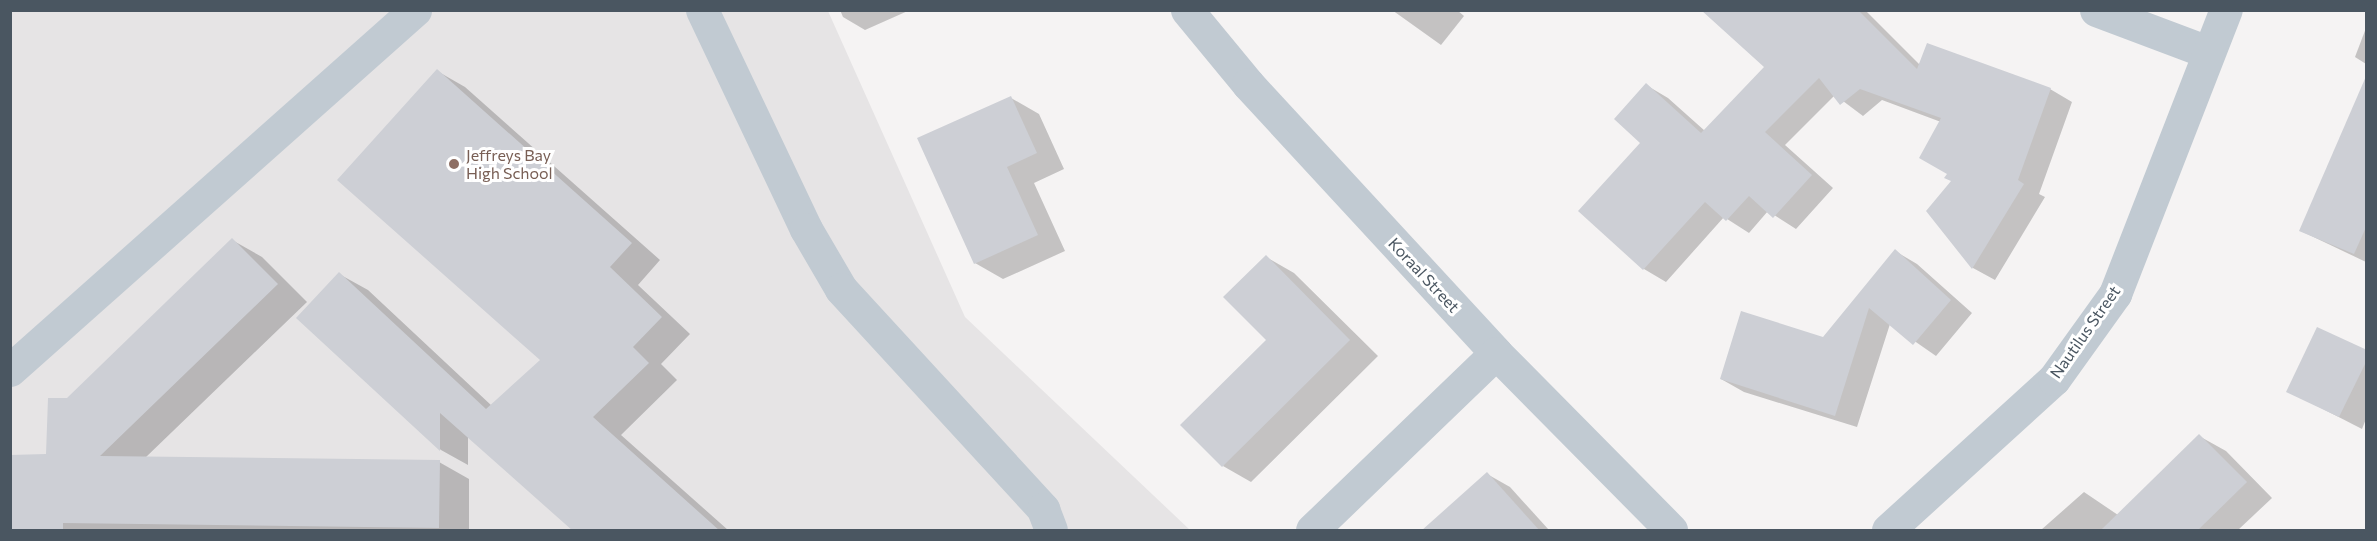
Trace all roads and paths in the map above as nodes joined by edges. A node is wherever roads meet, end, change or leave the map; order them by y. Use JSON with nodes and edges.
{"nodes":[{"id":1,"x":416,"y":10,"type":"edge"},
{"id":2,"x":702,"y":10,"type":"edge"},
{"id":3,"x":1187,"y":10,"type":"edge"},
{"id":4,"x":2096,"y":10,"type":"edge"},
{"id":5,"x":2226,"y":10,"type":"edge"},
{"id":6,"x":2208,"y":52,"type":"junction"},
{"id":7,"x":1496,"y":353,"type":"junction"},
{"id":8,"x":10,"y":370,"type":"edge"},
{"id":9,"x":1051,"y":531,"type":"edge"},
{"id":10,"x":1312,"y":531,"type":"edge"},
{"id":11,"x":1671,"y":531,"type":"edge"},
{"id":12,"x":1888,"y":531,"type":"edge"}],
"edges":[{"from":1,"to":8,"type":"street"},
{"from":2,"to":9,"type":"street"},
{"from":3,"to":7,"type":"street","name":"Koraal Street"},
{"from":4,"to":6,"type":"street"},
{"from":5,"to":6,"type":"street","name":"Nautilus Street"},
{"from":6,"to":12,"type":"street","name":"Nautilus Street"},
{"from":7,"to":10,"type":"street"},
{"from":7,"to":11,"type":"street","name":"Koraal Street"}]}
